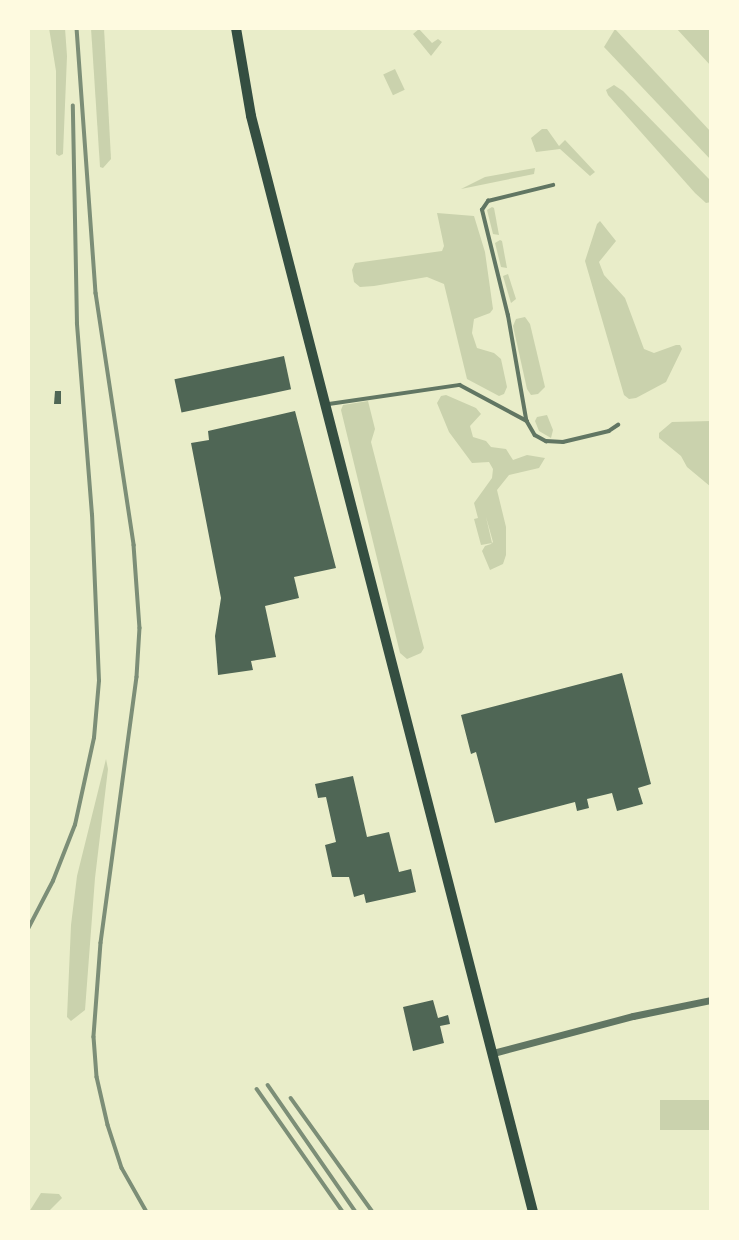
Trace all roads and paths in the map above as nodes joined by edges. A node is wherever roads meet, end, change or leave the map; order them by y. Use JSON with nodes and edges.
{"nodes":[{"id":1,"x":236,"y":28,"type":"edge"},
{"id":2,"x":552,"y":185,"type":"dead end"},
{"id":3,"x":325,"y":405,"type":"junction"},
{"id":4,"x":527,"y":421,"type":"junction"},
{"id":5,"x":618,"y":425,"type":"dead end"},
{"id":6,"x":711,"y":1000,"type":"edge"},
{"id":7,"x":493,"y":1053,"type":"junction"},
{"id":8,"x":533,"y":1212,"type":"edge"}],
"edges":[{"from":1,"to":3,"type":"main road"},
{"from":2,"to":4,"type":"lane"},
{"from":3,"to":4,"type":"lane"},
{"from":3,"to":7,"type":"main road"},
{"from":4,"to":5,"type":"lane"},
{"from":6,"to":7,"type":"street"},
{"from":7,"to":8,"type":"main road"}]}
